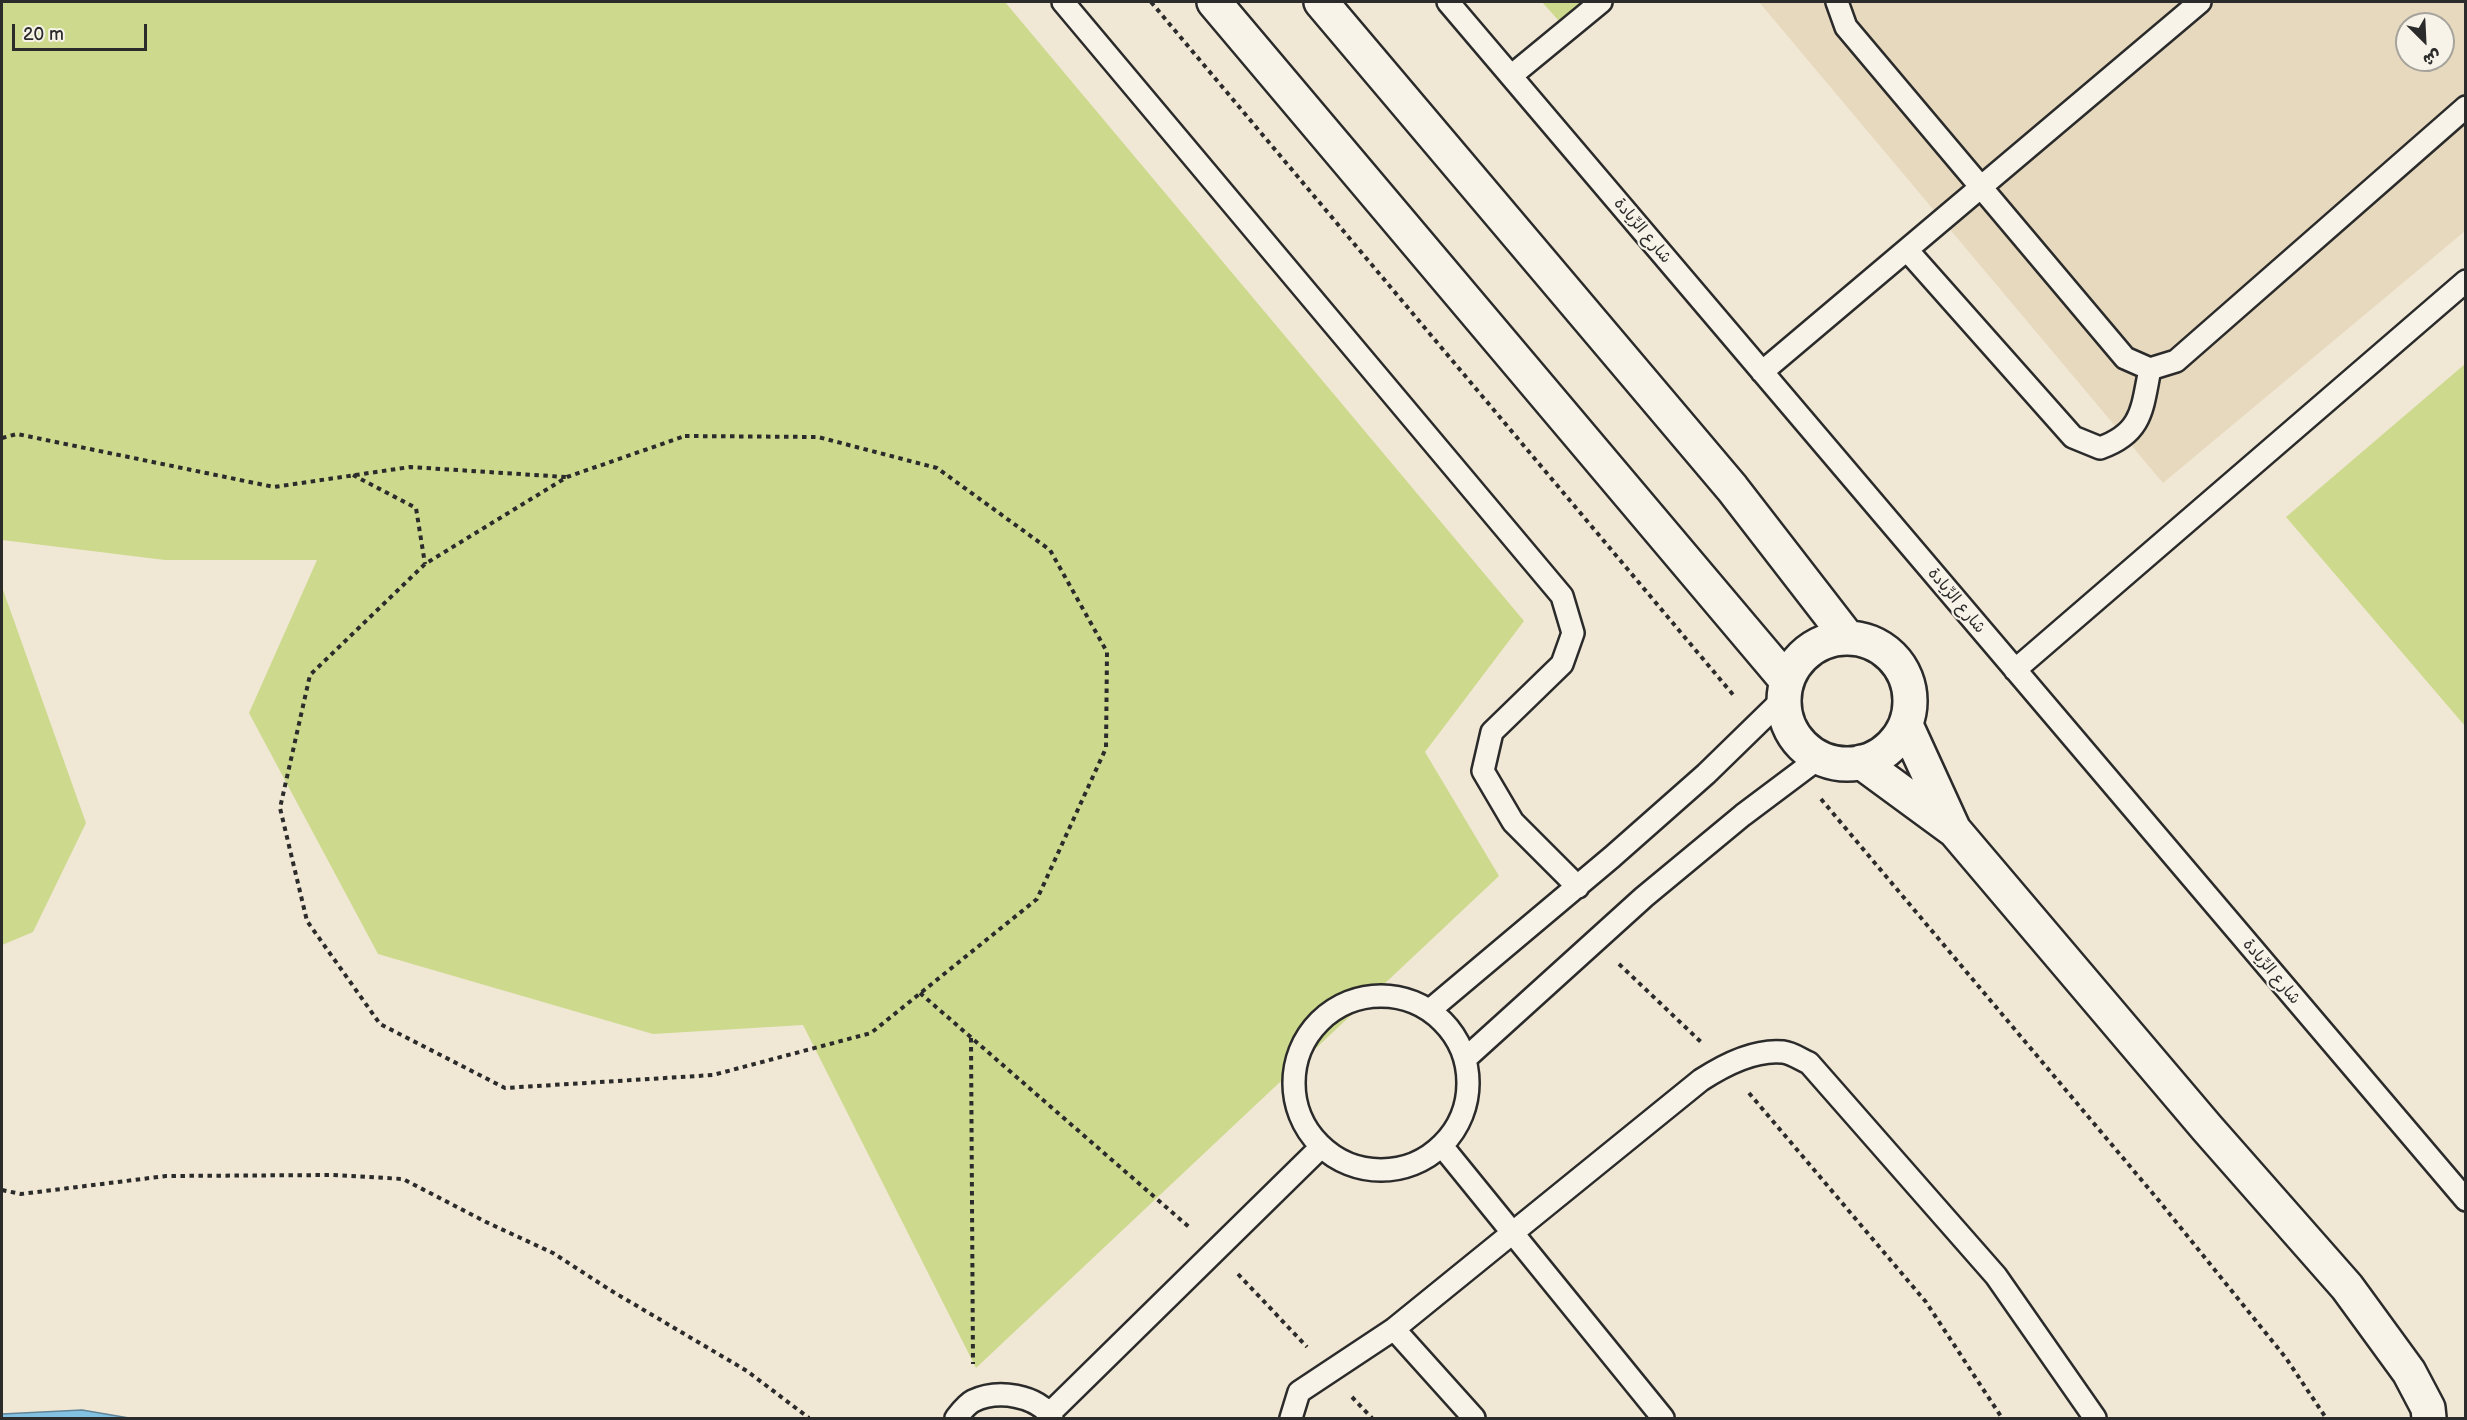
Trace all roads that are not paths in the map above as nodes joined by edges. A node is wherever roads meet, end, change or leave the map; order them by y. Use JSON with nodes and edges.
{"nodes":[{"id":1,"x":1063,"y":2,"type":"edge"},
{"id":2,"x":1214,"y":2,"type":"edge"},
{"id":3,"x":1321,"y":2,"type":"edge"},
{"id":4,"x":1448,"y":2,"type":"edge"},
{"id":5,"x":1602,"y":2,"type":"edge"},
{"id":6,"x":1837,"y":2,"type":"edge"},
{"id":7,"x":2200,"y":2,"type":"edge"},
{"id":8,"x":1511,"y":76,"type":"junction"},
{"id":9,"x":2466,"y":106,"type":"edge"},
{"id":10,"x":1982,"y":186,"type":"junction"},
{"id":11,"x":1906,"y":250,"type":"junction"},
{"id":12,"x":2466,"y":281,"type":"edge"},
{"id":13,"x":2150,"y":369,"type":"junction"},
{"id":14,"x":1762,"y":372,"type":"junction"},
{"id":15,"x":1848,"y":638,"type":"junction"},
{"id":16,"x":2015,"y":670,"type":"junction"},
{"id":17,"x":1786,"y":689,"type":"junction"},
{"id":18,"x":1906,"y":724,"type":"junction"},
{"id":19,"x":1819,"y":758,"type":"junction"},
{"id":20,"x":1861,"y":762,"type":"junction"},
{"id":21,"x":1955,"y":831,"type":"junction"},
{"id":22,"x":1578,"y":887,"type":"junction"},
{"id":23,"x":1430,"y":1010,"type":"junction"},
{"id":24,"x":1465,"y":1059,"type":"junction"},
{"id":25,"x":1442,"y":1146,"type":"junction"},
{"id":26,"x":1321,"y":1147,"type":"junction"},
{"id":27,"x":2466,"y":1200,"type":"edge"},
{"id":28,"x":1513,"y":1233,"type":"junction"},
{"id":29,"x":1394,"y":1329,"type":"junction"},
{"id":30,"x":1051,"y":1416,"type":"edge"},
{"id":31,"x":956,"y":1419,"type":"edge"},
{"id":32,"x":1291,"y":1419,"type":"edge"},
{"id":33,"x":1474,"y":1419,"type":"edge"},
{"id":34,"x":1663,"y":1419,"type":"edge"},
{"id":35,"x":2095,"y":1419,"type":"edge"},
{"id":36,"x":2429,"y":1419,"type":"edge"}],
"edges":[{"from":1,"to":22,"type":"lane"},
{"from":2,"to":17,"type":"street"},
{"from":3,"to":15,"type":"street"},
{"from":4,"to":8,"type":"lane","name":"شارع الرِّيادة"},
{"from":5,"to":8,"type":"lane"},
{"from":6,"to":10,"type":"lane"},
{"from":7,"to":10,"type":"lane"},
{"from":8,"to":14,"type":"lane","name":"شارع الرِّيادة"},
{"from":9,"to":13,"type":"lane"},
{"from":10,"to":11,"type":"lane"},
{"from":10,"to":13,"type":"lane"},
{"from":11,"to":13,"type":"lane"},
{"from":11,"to":14,"type":"lane"},
{"from":12,"to":16,"type":"lane"},
{"from":14,"to":16,"type":"lane","name":"شارع الرِّيادة"},
{"from":15,"to":17,"type":"street"},
{"from":15,"to":18,"type":"street"},
{"from":16,"to":27,"type":"lane","name":"شارع الرِّيادة"},
{"from":17,"to":19,"type":"street"},
{"from":17,"to":22,"type":"lane"},
{"from":18,"to":20,"type":"street"},
{"from":18,"to":21,"type":"street"},
{"from":19,"to":20,"type":"street"},
{"from":19,"to":24,"type":"lane"},
{"from":20,"to":21,"type":"street"},
{"from":21,"to":36,"type":"street"},
{"from":22,"to":23,"type":"lane"},
{"from":23,"to":24,"type":"lane"},
{"from":23,"to":26,"type":"lane"},
{"from":24,"to":25,"type":"lane"},
{"from":25,"to":26,"type":"lane"},
{"from":25,"to":28,"type":"lane"},
{"from":26,"to":30,"type":"lane"},
{"from":28,"to":29,"type":"lane"},
{"from":28,"to":34,"type":"lane"},
{"from":28,"to":35,"type":"lane"},
{"from":29,"to":32,"type":"lane"},
{"from":29,"to":33,"type":"lane"},
{"from":30,"to":31,"type":"lane"}]}
